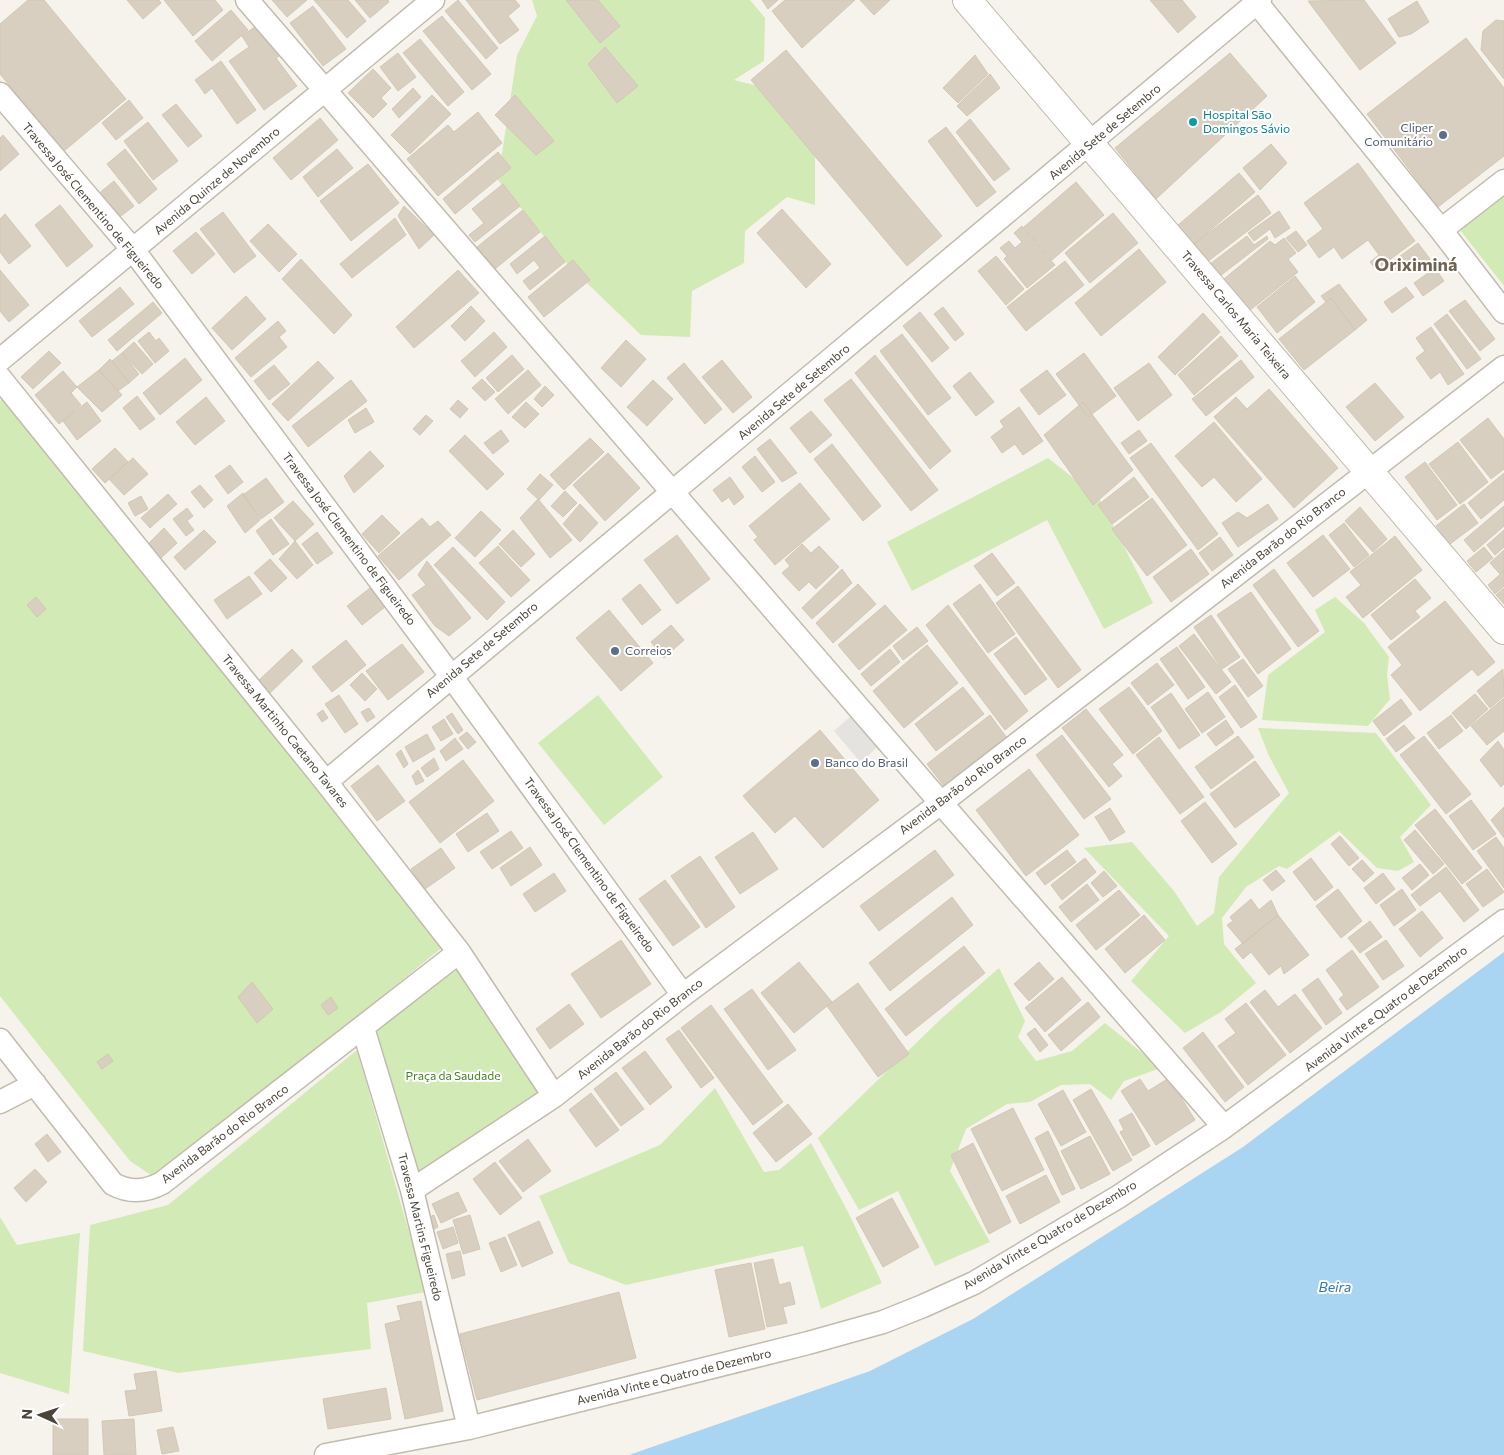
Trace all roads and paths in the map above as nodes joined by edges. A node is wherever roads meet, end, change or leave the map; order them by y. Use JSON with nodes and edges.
{"nodes":[{"id":1,"x":247,"y":0,"type":"edge"},
{"id":2,"x":432,"y":0,"type":"edge"},
{"id":3,"x":967,"y":0,"type":"edge"},
{"id":4,"x":1259,"y":2,"type":"edge"},
{"id":5,"x":324,"y":90,"type":"junction"},
{"id":6,"x":0,"y":94,"type":"edge"},
{"id":7,"x":1090,"y":144,"type":"junction"},
{"id":8,"x":1504,"y":181,"type":"edge"},
{"id":9,"x":1441,"y":230,"type":"junction"},
{"id":10,"x":134,"y":251,"type":"junction"},
{"id":11,"x":1504,"y":312,"type":"edge"},
{"id":12,"x":0,"y":360,"type":"edge"},
{"id":13,"x":1504,"y":367,"type":"edge"},
{"id":14,"x":0,"y":378,"type":"edge"},
{"id":15,"x":1369,"y":472,"type":"junction"},
{"id":16,"x":673,"y":493,"type":"junction"},
{"id":17,"x":1504,"y":630,"type":"edge"},
{"id":18,"x":451,"y":676,"type":"junction"},
{"id":19,"x":326,"y":782,"type":"junction"},
{"id":20,"x":941,"y":803,"type":"junction"},
{"id":21,"x":1504,"y":921,"type":"edge"},
{"id":22,"x":459,"y":952,"type":"junction"},
{"id":23,"x":683,"y":995,"type":"junction"},
{"id":24,"x":363,"y":1028,"type":"junction"},
{"id":25,"x":0,"y":1040,"type":"edge"},
{"id":26,"x":35,"y":1084,"type":"junction"},
{"id":27,"x":554,"y":1096,"type":"junction"},
{"id":28,"x":0,"y":1102,"type":"edge"},
{"id":29,"x":1224,"y":1127,"type":"junction"},
{"id":30,"x":412,"y":1190,"type":"junction"},
{"id":31,"x":470,"y":1428,"type":"junction"},
{"id":32,"x":326,"y":1455,"type":"edge"}],
"edges":[{"from":1,"to":5,"type":"street"},
{"from":2,"to":5,"type":"street","name":"Avenida Quinze de Novembro"},
{"from":3,"to":7,"type":"street","name":"Travessa Carlos Maria Teixeira"},
{"from":4,"to":7,"type":"street","name":"Avenida Sete de Setembro"},
{"from":4,"to":9,"type":"street"},
{"from":5,"to":10,"type":"street","name":"Avenida Quinze de Novembro"},
{"from":5,"to":16,"type":"street"},
{"from":6,"to":10,"type":"street","name":"Travessa José Clementino de Figueiredo"},
{"from":7,"to":15,"type":"street","name":"Travessa Carlos Maria Teixeira"},
{"from":7,"to":16,"type":"street","name":"Avenida Sete de Setembro"},
{"from":8,"to":9,"type":"street"},
{"from":9,"to":11,"type":"street"},
{"from":10,"to":12,"type":"street","name":"Avenida Quinze de Novembro"},
{"from":10,"to":18,"type":"street","name":"Travessa José Clementino de Figueiredo"},
{"from":13,"to":15,"type":"street","name":"Avenida Barão do Rio Branco"},
{"from":14,"to":19,"type":"street","name":"Travessa Martinho Caetano Tavares"},
{"from":15,"to":17,"type":"street","name":"Travessa Carlos Maria Teixeira"},
{"from":15,"to":20,"type":"street","name":"Avenida Barão do Rio Branco"},
{"from":16,"to":18,"type":"street","name":"Avenida Sete de Setembro"},
{"from":16,"to":20,"type":"street"},
{"from":18,"to":19,"type":"street","name":"Avenida Sete de Setembro"},
{"from":18,"to":23,"type":"street","name":"Travessa José Clementino de Figueiredo"},
{"from":19,"to":22,"type":"street","name":"Travessa Martinho Caetano Tavares"},
{"from":20,"to":23,"type":"street","name":"Avenida Barão do Rio Branco"},
{"from":20,"to":29,"type":"street"},
{"from":21,"to":29,"type":"street","name":"Avenida Vinte e Quatro de Dezembro"},
{"from":22,"to":24,"type":"street","name":"Avenida Barão do Rio Branco"},
{"from":22,"to":27,"type":"street","name":"Travessa Martinho Caetano Tavares"},
{"from":23,"to":27,"type":"street","name":"Avenida Barão do Rio Branco"},
{"from":24,"to":26,"type":"street","name":"Avenida Barão do Rio Branco"},
{"from":24,"to":30,"type":"street","name":"Travessa Martins Figueiredo"},
{"from":25,"to":26,"type":"street","name":"Avenida Barão do Rio Branco"},
{"from":26,"to":28,"type":"street"},
{"from":27,"to":30,"type":"street","name":"Avenida Barão do Rio Branco"},
{"from":29,"to":31,"type":"street","name":"Avenida Vinte e Quatro de Dezembro"},
{"from":30,"to":31,"type":"street","name":"Travessa Martins Figueiredo"},
{"from":31,"to":32,"type":"street","name":"Avenida Vinte e Quatro de Dezembro"}]}
